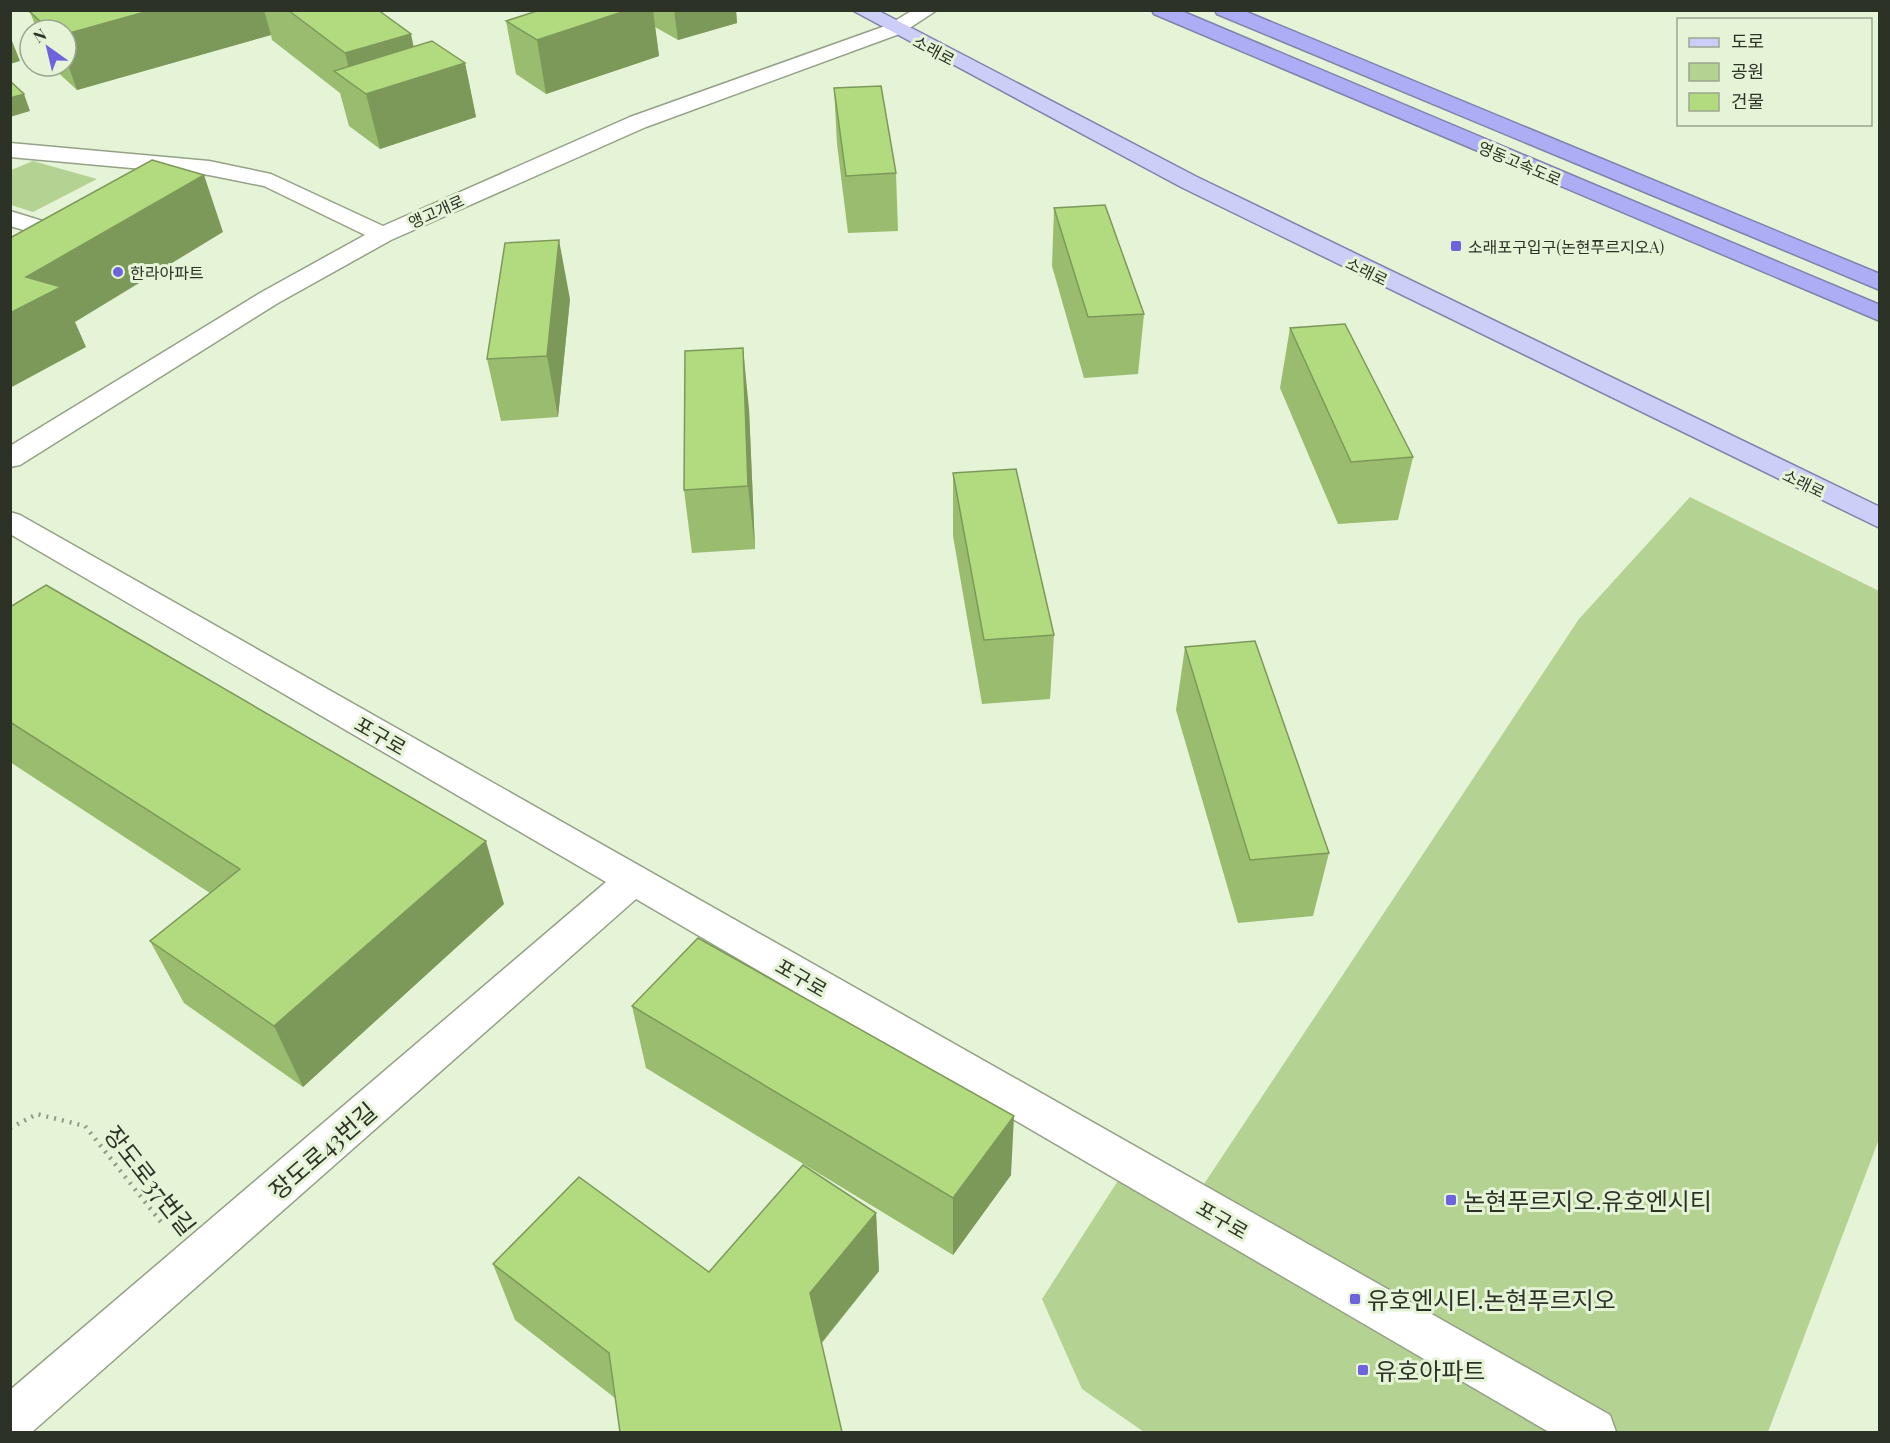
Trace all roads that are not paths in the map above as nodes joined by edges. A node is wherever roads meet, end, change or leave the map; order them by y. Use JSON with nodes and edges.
{"nodes":[{"id":1,"x":861,"y":10,"type":"edge"},
{"id":2,"x":928,"y":10,"type":"edge"},
{"id":3,"x":1161,"y":10,"type":"edge"},
{"id":4,"x":1224,"y":10,"type":"edge"},
{"id":5,"x":895,"y":29,"type":"junction"},
{"id":6,"x":10,"y":150,"type":"edge"},
{"id":7,"x":10,"y":218,"type":"edge"},
{"id":8,"x":383,"y":235,"type":"junction"},
{"id":9,"x":61,"y":261,"type":"edge"},
{"id":10,"x":1880,"y":283,"type":"edge"},
{"id":11,"x":1880,"y":314,"type":"edge"},
{"id":12,"x":10,"y":459,"type":"edge"},
{"id":13,"x":1880,"y":519,"type":"edge"},
{"id":14,"x":10,"y":522,"type":"edge"},
{"id":15,"x":633,"y":880,"type":"junction"},
{"id":16,"x":10,"y":1421,"type":"edge"},
{"id":17,"x":1593,"y":1432,"type":"edge"}],
"edges":[{"from":1,"to":5,"type":"main road","name":"소래로"},
{"from":2,"to":5,"type":"street","name":"앵고개로"},
{"from":3,"to":11,"type":"highway","name":"영동고속도로"},
{"from":4,"to":10,"type":"highway","name":"영동고속도로"},
{"from":5,"to":8,"type":"street","name":"앵고개로"},
{"from":5,"to":13,"type":"main road","name":"소래로"},
{"from":6,"to":8,"type":"street"},
{"from":7,"to":9,"type":"street"},
{"from":8,"to":12,"type":"street","name":"앵고개로"},
{"from":14,"to":15,"type":"street","name":"포구로"},
{"from":15,"to":16,"type":"street","name":"장도로43번길"},
{"from":15,"to":17,"type":"street","name":"포구로"}]}
